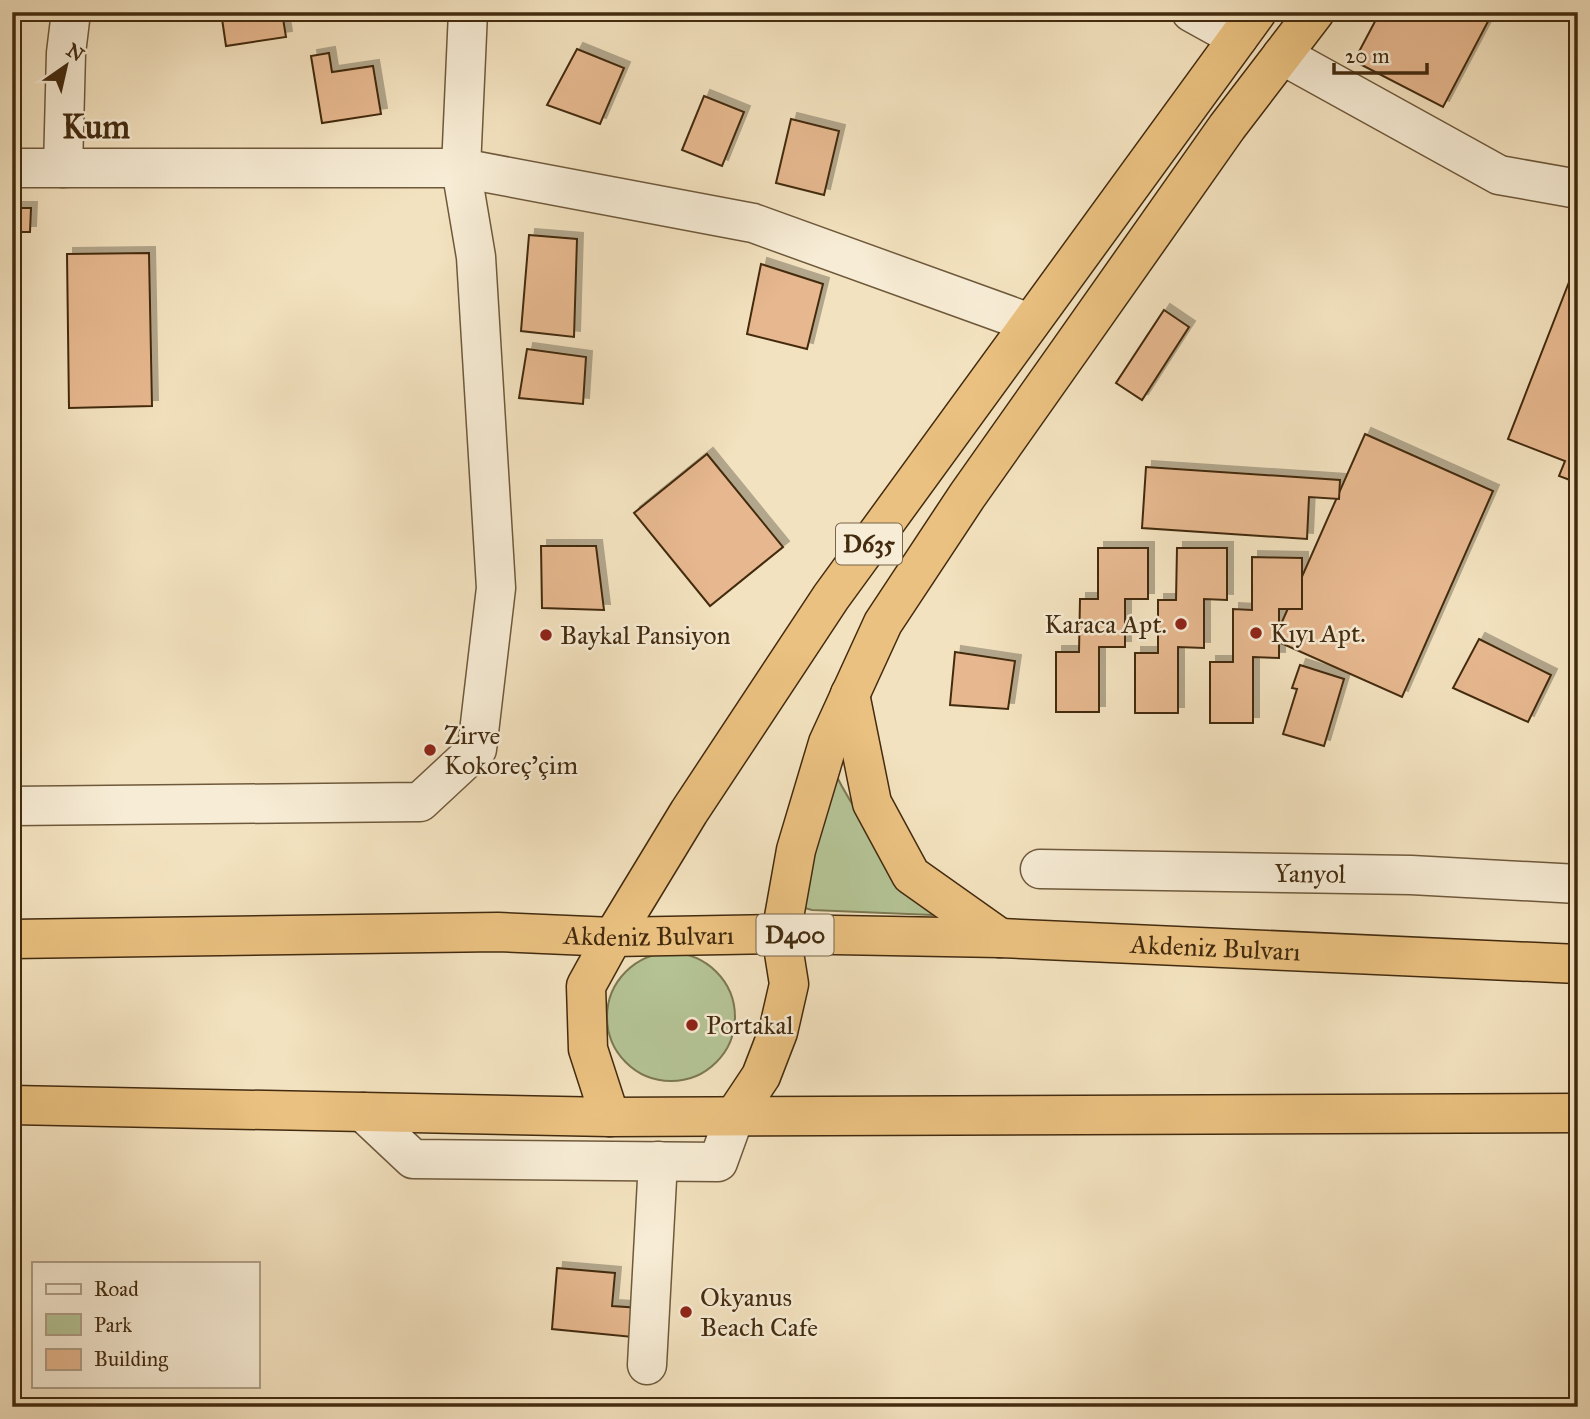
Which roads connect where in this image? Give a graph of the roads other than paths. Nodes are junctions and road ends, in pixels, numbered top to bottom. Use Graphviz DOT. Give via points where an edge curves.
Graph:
graph roads {
  1 [pos="71,12"];
  2 [pos="468,12"];
  3 [pos="1315,12"];
  4 [pos="1221,19"];
  5 [pos="1282,55"];
  6 [pos="12,167"];
  7 [pos="63,167"];
  8 [pos="461,168"];
  9 [pos="1578,189"];
  10 [pos="1030,323"];
  11 [pos="850,694"];
  12 [pos="12,806"];
  13 [pos="1040,869"];
  14 [pos="1578,884"];
  15 [pos="781,934"];
  16 [pos="614,937"];
  17 [pos="1000,938"];
  18 [pos="12,939"];
  19 [pos="1578,964"];
  20 [pos="12,1105"];
  21 [pos="363,1112"];
  22 [pos="1578,1113"];
  23 [pos="735,1115"];
  24 [pos="610,1116"];
  25 [pos="620,1161"];
  26 [pos="658,1161"];
  27 [pos="647,1365"];
  1 -- 7 [label="street"];
  2 -- 8 [label="street"];
  3 -- 5 [label="highway, D635"];
  4 -- 10 [label="highway, D635"];
  5 -- 9 [label="street" via="1499,175"];
  5 -- 11 [label="highway, D635" via="967,496 883,623"];
  6 -- 7 [label="street"];
  7 -- 8 [label="street"];
  8 -- 10 [label="street" via="753,223"];
  8 -- 12 [label="street" via="476,257 496,588 477,749 420,802"];
  10 -- 16 [label="highway, D635" via="831,597 689,812"];
  11 -- 15 [label="highway, D635" via="828,743 796,850"];
  11 -- 17 [label="highway" via="872,803 911,875"];
  13 -- 14 [label="street, Yanyol" via="1411,875"];
  15 -- 16 [label="highway, Akdeniz Bulvarı / D400"];
  15 -- 17 [label="highway, Akdeniz Bulvarı / D400"];
  15 -- 23 [label="highway, D635" via="789,984 778,1032 761,1076"];
  16 -- 18 [label="highway, Akdeniz Bulvarı / D400" via="498,932"];
  16 -- 24 [label="highway, D635" via="586,986 588,1049"];
  17 -- 19 [label="highway, Akdeniz Bulvarı / D400"];
  20 -- 21 [label="highway"];
  21 -- 24 [label="highway"];
  21 -- 25 [label="street" via="413,1159"];
  22 -- 23 [label="highway"];
  23 -- 24 [label="highway"];
  23 -- 26 [label="street" via="718,1162"];
  24 -- 25 [label="street"];
  25 -- 26 [label="street"];
  26 -- 27 [label="street"];
}
